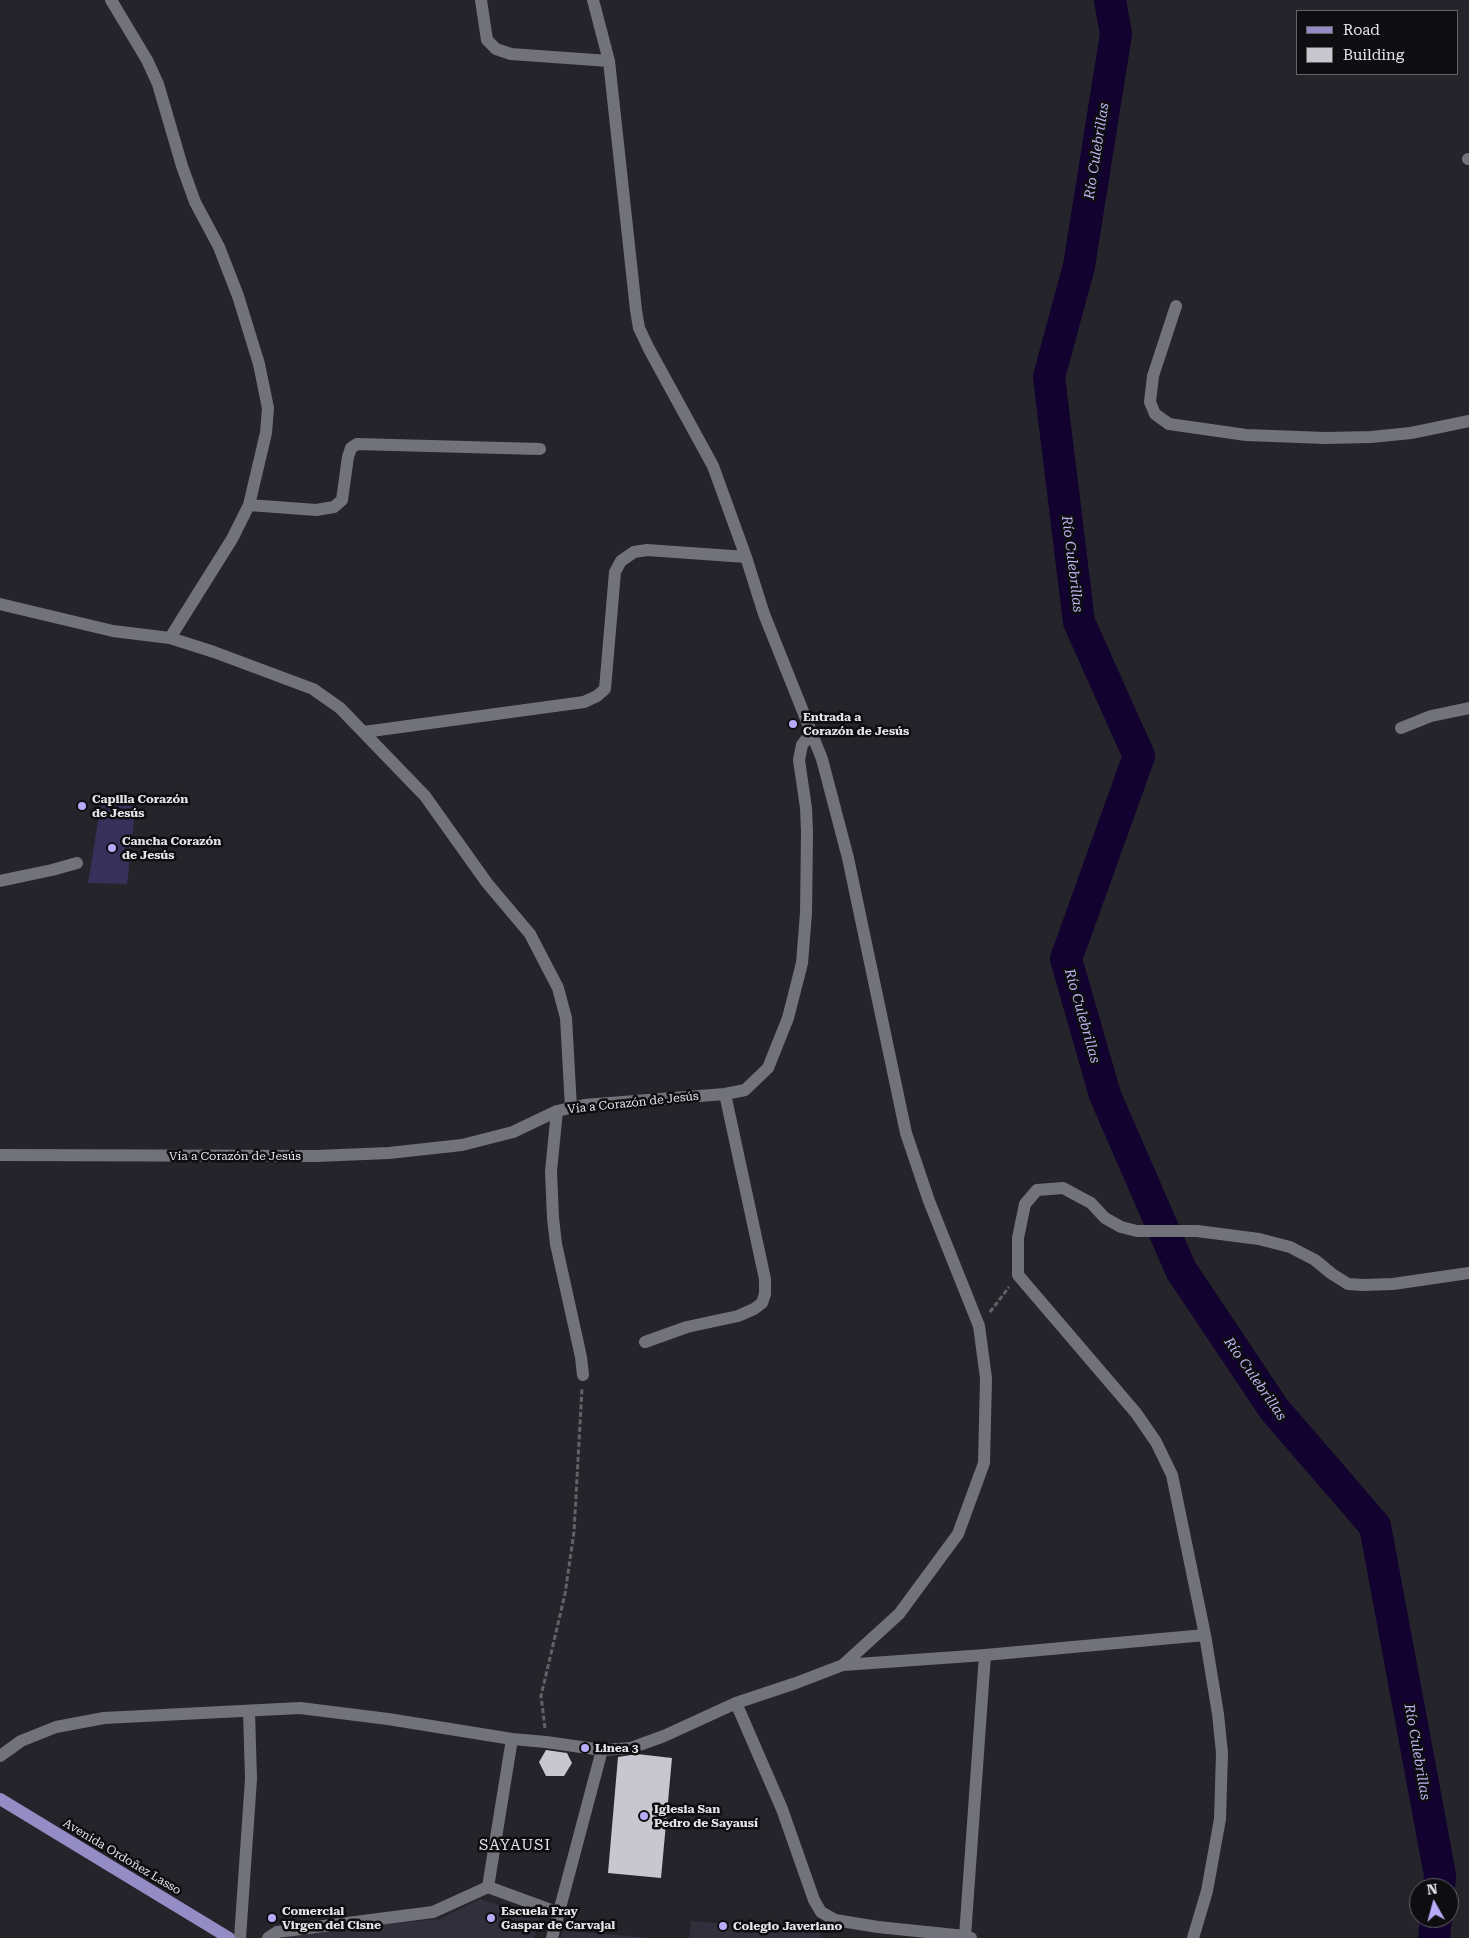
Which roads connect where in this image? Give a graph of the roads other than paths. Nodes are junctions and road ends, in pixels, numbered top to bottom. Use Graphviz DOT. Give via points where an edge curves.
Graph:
graph roads {
  1 [pos="111,0"];
  2 [pos="481,0"];
  3 [pos="593,0"];
  4 [pos="608,61"];
  5 [pos="1176,306"];
  6 [pos="1469,421"];
  7 [pos="540,449"];
  8 [pos="250,505"];
  9 [pos="746,557"];
  10 [pos="0,604"];
  11 [pos="170,638"];
  12 [pos="1469,708"];
  13 [pos="1401,728"];
  14 [pos="364,732"];
  15 [pos="812,732"];
  16 [pos="77,862"];
  17 [pos="0,881"];
  18 [pos="725,1094"];
  19 [pos="570,1108"];
  20 [pos="557,1111"];
  21 [pos="0,1154"];
  22 [pos="1469,1273"];
  23 [pos="645,1342"];
  24 [pos="583,1375"];
  25 [pos="1205,1635"];
  26 [pos="985,1655"];
  27 [pos="843,1665"];
  28 [pos="736,1702"];
  29 [pos="249,1711"];
  30 [pos="512,1739"];
  31 [pos="602,1750"];
  32 [pos="0,1756"];
  33 [pos="0,1801"];
  34 [pos="488,1887"];
  35 [pos="559,1913"];
  36 [pos="878,1933"];
  37 [pos="968,1937"];
  38 [pos="229,1938"];
  39 [pos="240,1938"];
  40 [pos="268,1938"];
  41 [pos="552,1938"];
  42 [pos="1193,1938"];
  1 -- 8 [label="street" via="158,84 182,166 195,202 219,247 259,364 268,408 266,433"];
  2 -- 4 [label="street" via="487,40 496,49 511,54"];
  3 -- 4 [label="street"];
  4 -- 9 [label="street" via="639,328 713,466"];
  5 -- 6 [label="street" via="1153,376 1150,402 1155,414 1169,424 1246,435 1371,438"];
  7 -- 8 [label="street" via="357,444 351,448 348,457 342,500 334,507 316,510"];
  8 -- 11 [label="street"];
  9 -- 14 [label="street" via="647,550 634,552 621,561 615,572 605,690 584,702"];
  9 -- 15 [label="street" via="764,614"];
  10 -- 11 [label="street" via="113,631"];
  11 -- 14 [label="street" via="314,690 340,708"];
  12 -- 13 [label="street" via="1431,716"];
  14 -- 19 [label="street" via="425,796 487,883 530,934 558,988 566,1018"];
  15 -- 18 [label="street, Vía a Corazón de Jesús" via="802,745 799,760 807,832 802,963 788,1018 768,1068 746,1090"];
  15 -- 27 [label="street" via="848,858 906,1133 929,1201 979,1326 986,1378 984,1463 958,1534 899,1614"];
  16 -- 17 [label="street"];
  18 -- 19 [label="street, Vía a Corazón de Jesús"];
  18 -- 23 [label="street" via="765,1279 762,1304 738,1316 686,1327"];
  19 -- 20 [label="street, Vía a Corazón de Jesús"];
  20 -- 21 [label="street, Vía a Corazón de Jesús" via="513,1132 462,1145 389,1153 316,1156"];
  20 -- 24 [label="street" via="551,1171 553,1218"];
  22 -- 25 [label="street" via="1393,1284 1348,1284 1290,1247 1260,1239 1197,1231 1137,1231 1121,1227 1105,1218 1091,1203 1063,1188 1037,1190 1025,1204 1018,1238 1018,1274 1136,1413 1156,1442 1172,1476"];
  25 -- 26 [label="street"];
  25 -- 42 [label="street" via="1222,1753 1220,1819 1207,1891"];
  26 -- 27 [label="street"];
  26 -- 37 [label="street"];
  27 -- 28 [label="street"];
  28 -- 31 [label="street" via="664,1736 630,1748"];
  28 -- 36 [label="street" via="821,1912 835,1920"];
  29 -- 30 [label="street" via="300,1708"];
  29 -- 32 [label="street" via="104,1718 56,1726 21,1741"];
  29 -- 39 [label="street" via="251,1779"];
  30 -- 31 [label="street"];
  30 -- 34 [label="street"];
  31 -- 35 [label="street"];
  33 -- 38 [label="main road, Avenida Ordoñez Lasso"];
  34 -- 35 [label="street"];
  34 -- 40 [label="street" via="433,1912 277,1932"];
  35 -- 41 [label="street"];
  36 -- 37 [label="street"];
}
